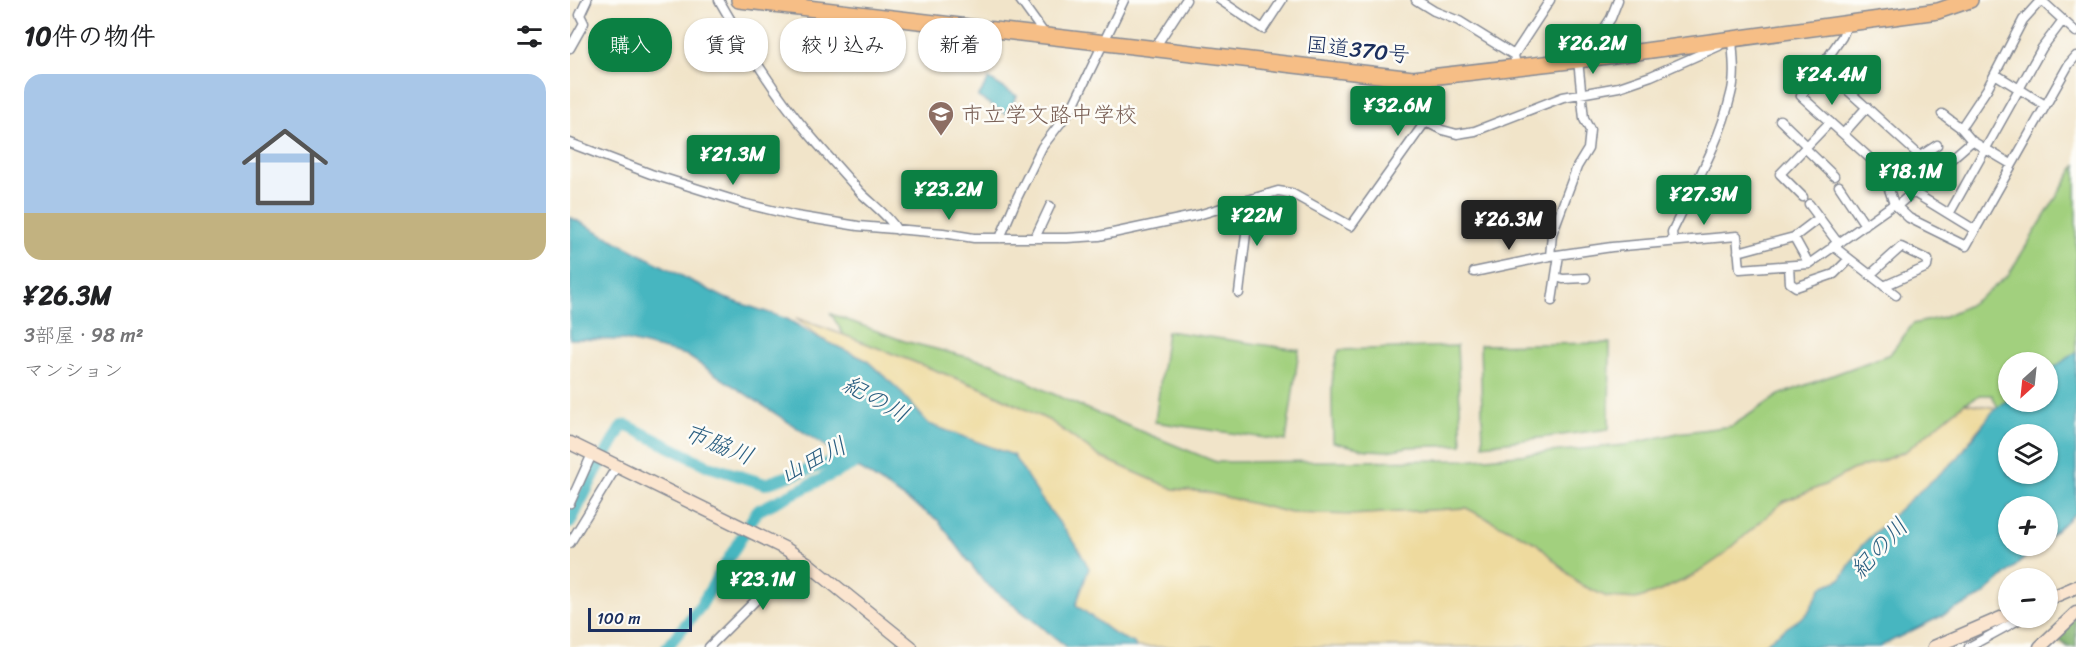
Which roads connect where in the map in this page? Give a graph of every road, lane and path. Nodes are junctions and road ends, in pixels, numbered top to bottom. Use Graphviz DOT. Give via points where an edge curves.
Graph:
graph roads {
  1 [pos="587,0"];
  2 [pos="718,0"];
  3 [pos="739,0"];
  4 [pos="1020,0"];
  5 [pos="1124,0"];
  6 [pos="1186,0"];
  7 [pos="1220,0"];
  8 [pos="1282,0"];
  9 [pos="1416,0"];
  10 [pos="1550,0"];
  11 [pos="1618,0"];
  12 [pos="1971,0"];
  13 [pos="2041,0"];
  14 [pos="2064,20"];
  15 [pos="1848,23"];
  16 [pos="2076,32"];
  17 [pos="1047,36"];
  18 [pos="1729,38"];
  19 [pos="1103,43"];
  20 [pos="570,48"];
  21 [pos="1154,49"];
  22 [pos="2076,56"];
  23 [pos="1584,59"];
  24 [pos="1515,61"];
  25 [pos="1821,66"];
  26 [pos="1995,74"];
  27 [pos="2020,89"];
  28 [pos="1582,93"];
  29 [pos="2045,105"];
  30 [pos="1867,107"];
  31 [pos="1942,114"];
  32 [pos="1780,120"];
  33 [pos="1830,122"];
  34 [pos="1961,128"];
  35 [pos="1843,134"];
  36 [pos="1972,141"];
  37 [pos="570,143"];
  38 [pos="1937,145"];
  39 [pos="1806,147"];
  40 [pos="1986,149"];
  41 [pos="1920,156"];
  42 [pos="2011,164"];
  43 [pos="1834,176"];
  44 [pos="1894,180"];
  45 [pos="1839,186"];
  46 [pos="1913,192"];
  47 [pos="1246,200"];
  48 [pos="1896,205"];
  49 [pos="1050,206"];
  50 [pos="1949,214"];
  51 [pos="1819,218"];
  52 [pos="1864,225"];
  53 [pos="897,230"];
  54 [pos="1975,230"];
  55 [pos="1794,237"];
  56 [pos="1000,238"];
  57 [pos="1035,238"];
  58 [pos="1672,241"];
  59 [pos="1835,245"];
  60 [pos="1738,252"];
  61 [pos="1554,256"];
  62 [pos="1849,258"];
  63 [pos="1809,264"];
  64 [pos="1790,266"];
  65 [pos="1474,272"];
  66 [pos="1870,275"];
  67 [pos="1556,277"];
  68 [pos="1586,278"];
  69 [pos="1884,286"];
  70 [pos="1239,293"];
  71 [pos="1896,295"];
  72 [pos="1552,301"];
  73 [pos="570,443"];
  74 [pos="592,454"];
  75 [pos="617,466"];
  76 [pos="570,503"];
  77 [pos="570,543"];
  78 [pos="807,563"];
  79 [pos="2076,587"];
  80 [pos="2058,595"];
  81 [pos="2076,613"];
  82 [pos="1998,619"];
  83 [pos="2004,628"];
  84 [pos="709,647"];
  85 [pos="911,647"];
  86 [pos="1934,647"];
  87 [pos="1969,647"];
  88 [pos="2040,647"];
  1 -- 20 [label="street" via="580,15 585,23"];
  2 -- 53 [label="street" via="757,65 809,135"];
  3 -- 17 [label="highway, 国道370号"];
  4 -- 17 [label="street"];
  5 -- 19 [label="street"];
  6 -- 21 [label="street"];
  7 -- 8 [label="street" via="1263,29"];
  9 -- 24 [label="street" via="1459,21"];
  10 -- 24 [label="street"];
  11 -- 23 [label="street"];
  12 -- 15 [label="highway, 国道370号" via="1938,11"];
  13 -- 14 [label="street"];
  13 -- 26 [label="street" via="2023,20"];
  14 -- 16 [label="street"];
  14 -- 27 [label="street" via="2042,48"];
  15 -- 18 [label="highway, 国道370号"];
  15 -- 25 [label="street"];
  17 -- 19 [label="highway, 国道370号"];
  18 -- 23 [label="highway, 国道370号"];
  18 -- 28 [label="street" via="1651,76 1619,87"];
  18 -- 58 [label="street" via="1734,73 1732,93 1714,144 1672,232"];
  19 -- 21 [label="highway, 国道370号"];
  19 -- 56 [label="street" via="1072,108 1042,147"];
  21 -- 24 [label="highway, 国道370号" via="1413,79"];
  22 -- 29 [label="street"];
  23 -- 24 [label="highway, 国道370号"];
  23 -- 28 [label="street"];
  25 -- 30 [label="street"];
  25 -- 33 [label="street" via="1800,96"];
  26 -- 27 [label="street"];
  26 -- 34 [label="street"];
  27 -- 29 [label="street"];
  27 -- 40 [label="street"];
  28 -- 47 [label="street" via="1467,133 1457,134 1428,123 1351,226 1284,191"];
  28 -- 61 [label="street" via="1584,119 1590,130 1588,149 1577,167 1552,234"];
  29 -- 42 [label="street"];
  30 -- 35 [label="street"];
  30 -- 41 [label="street"];
  31 -- 34 [label="street"];
  32 -- 39 [label="street" via="1794,127"];
  33 -- 35 [label="street"];
  33 -- 39 [label="street"];
  34 -- 36 [label="street"];
  35 -- 44 [label="street"];
  36 -- 40 [label="street"];
  36 -- 46 [label="street"];
  37 -- 53 [label="street" via="746,204 814,219"];
  38 -- 41 [label="street"];
  39 -- 43 [label="street"];
  39 -- 51 [label="street" via="1779,174"];
  40 -- 42 [label="street"];
  40 -- 50 [label="street"];
  41 -- 44 [label="street"];
  42 -- 54 [label="street"];
  44 -- 48 [label="street" via="1888,186"];
  45 -- 52 [label="street"];
  46 -- 48 [label="street"];
  46 -- 50 [label="street"];
  47 -- 57 [label="street" via="1198,215 1099,236"];
  47 -- 70 [label="street"];
  48 -- 52 [label="street"];
  48 -- 54 [label="street" via="1909,218 1966,246"];
  49 -- 57 [label="street"];
  50 -- 54 [label="street"];
  51 -- 55 [label="street"];
  51 -- 59 [label="street"];
  52 -- 59 [label="street"];
  53 -- 56 [label="street"];
  55 -- 60 [label="street"];
  55 -- 63 [label="street"];
  56 -- 57 [label="street"];
  58 -- 60 [label="street" via="1737,236"];
  58 -- 61 [label="street"];
  59 -- 62 [label="street"];
  59 -- 63 [label="street"];
  60 -- 64 [label="street" via="1740,269"];
  61 -- 65 [label="street"];
  61 -- 67 [label="street"];
  62 -- 64 [label="street" via="1834,274 1796,287 1790,282"];
  62 -- 66 [label="street"];
  63 -- 64 [label="street"];
  66 -- 69 [label="street"];
  66 -- 69 [label="street" via="1901,247 1928,260 1927,267"];
  67 -- 68 [label="street"];
  67 -- 72 [label="street"];
  69 -- 71 [label="street"];
  73 -- 74 [label="street"];
  74 -- 75 [label="street"];
  74 -- 76 [label="street"];
  75 -- 77 [label="street"];
  75 -- 78 [label="street"];
  78 -- 84 [label="street" via="768,588"];
  78 -- 85 [label="street"];
  79 -- 80 [label="street"];
  81 -- 88 [label="street"];
  82 -- 86 [label="street"];
  83 -- 87 [label="street"];
}
